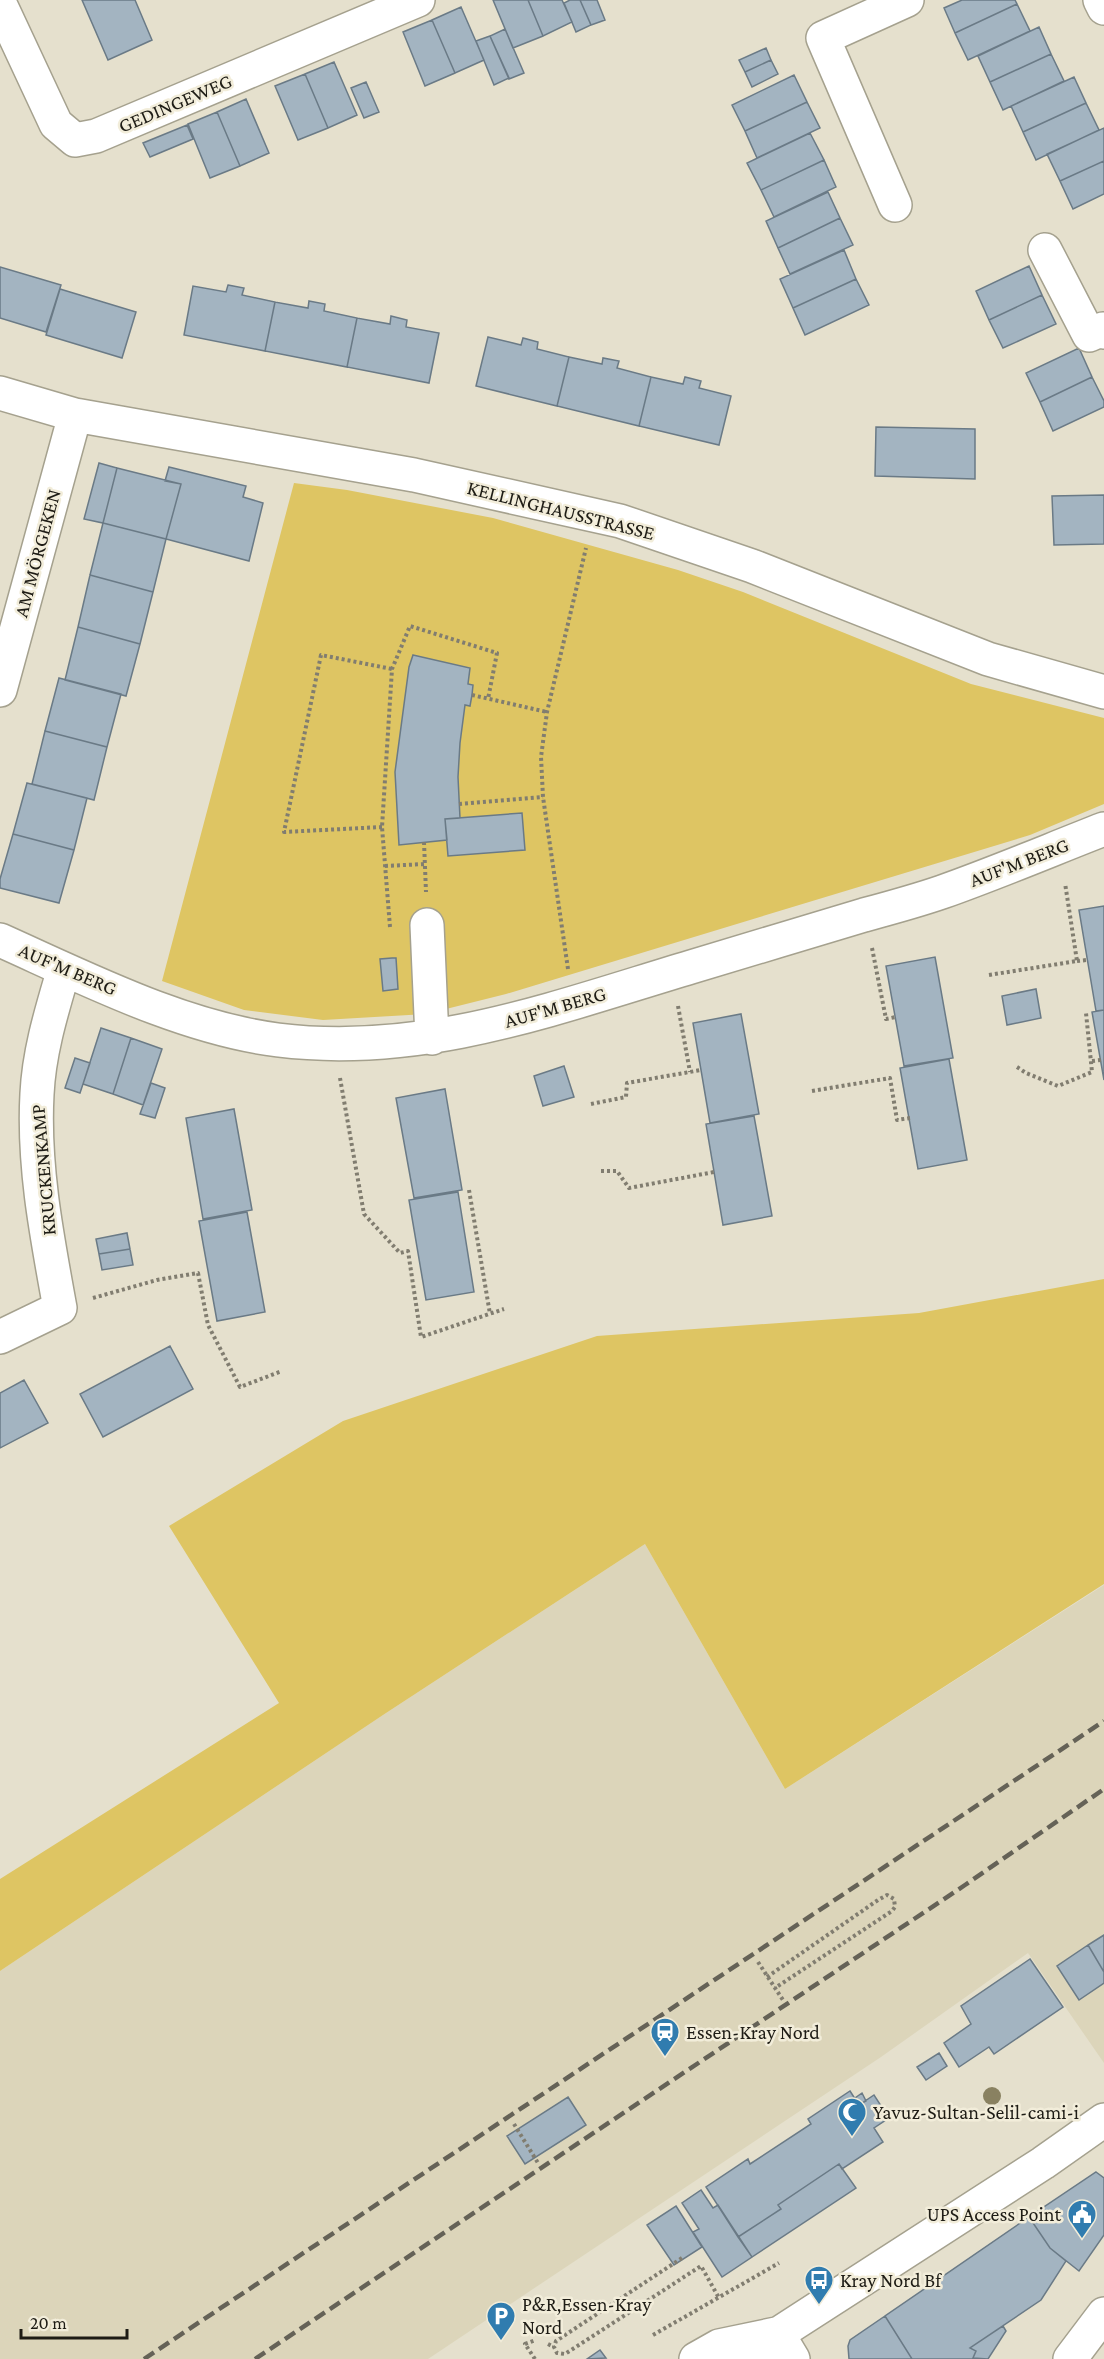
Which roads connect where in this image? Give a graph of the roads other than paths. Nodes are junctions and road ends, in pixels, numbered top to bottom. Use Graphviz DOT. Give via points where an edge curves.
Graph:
graph roads {
  1 [pos="418,0"];
  2 [pos="907,0"];
  3 [pos="1100,0"];
  4 [pos="0,4"];
  5 [pos="1104,8"];
  6 [pos="895,205"];
  7 [pos="1045,250"];
  8 [pos="1104,332"];
  9 [pos="0,393"];
  10 [pos="75,415"];
  11 [pos="0,690"];
  12 [pos="1104,692"];
  13 [pos="1104,829"];
  14 [pos="427,925"];
  15 [pos="0,940"];
  16 [pos="64,969"];
  17 [pos="432,1038"];
  18 [pos="0,1337"];
  19 [pos="1100,2127"];
  20 [pos="1104,2314"];
  21 [pos="785,2346"];
  22 [pos="696,2359"];
  23 [pos="749,2359"];
  24 [pos="1070,2359"];
  1 -- 4 [label="street, GEDINGEWEG" via="96,136 75,140 56,124"];
  2 -- 6 [label="street" via="823,38"];
  3 -- 5 [label="street"];
  7 -- 8 [label="street" via="1089,335 1103,329"];
  9 -- 10 [label="street, KELLINGHAUSSTRASSE"];
  10 -- 11 [label="street, AM MÖRGEKEN"];
  10 -- 12 [label="street, KELLINGHAUSSTRASSE" via="414,475 620,521 752,566 988,659"];
  13 -- 17 [label="street, AUF'M BERG" via="941,892 573,1002"];
  14 -- 17 [label="street"];
  15 -- 16 [label="street, AUF'M BERG"];
  16 -- 17 [label="street, AUF'M BERG" via="151,1005 221,1028 276,1040 334,1045"];
  16 -- 18 [label="street, KRUCKENKAMP" via="44,1040 36,1092 42,1208 60,1308"];
  19 -- 21 [label="street"];
  20 -- 24 [label="street"];
  21 -- 22 [label="street" via="719,2346"];
  21 -- 23 [label="street"];
}
